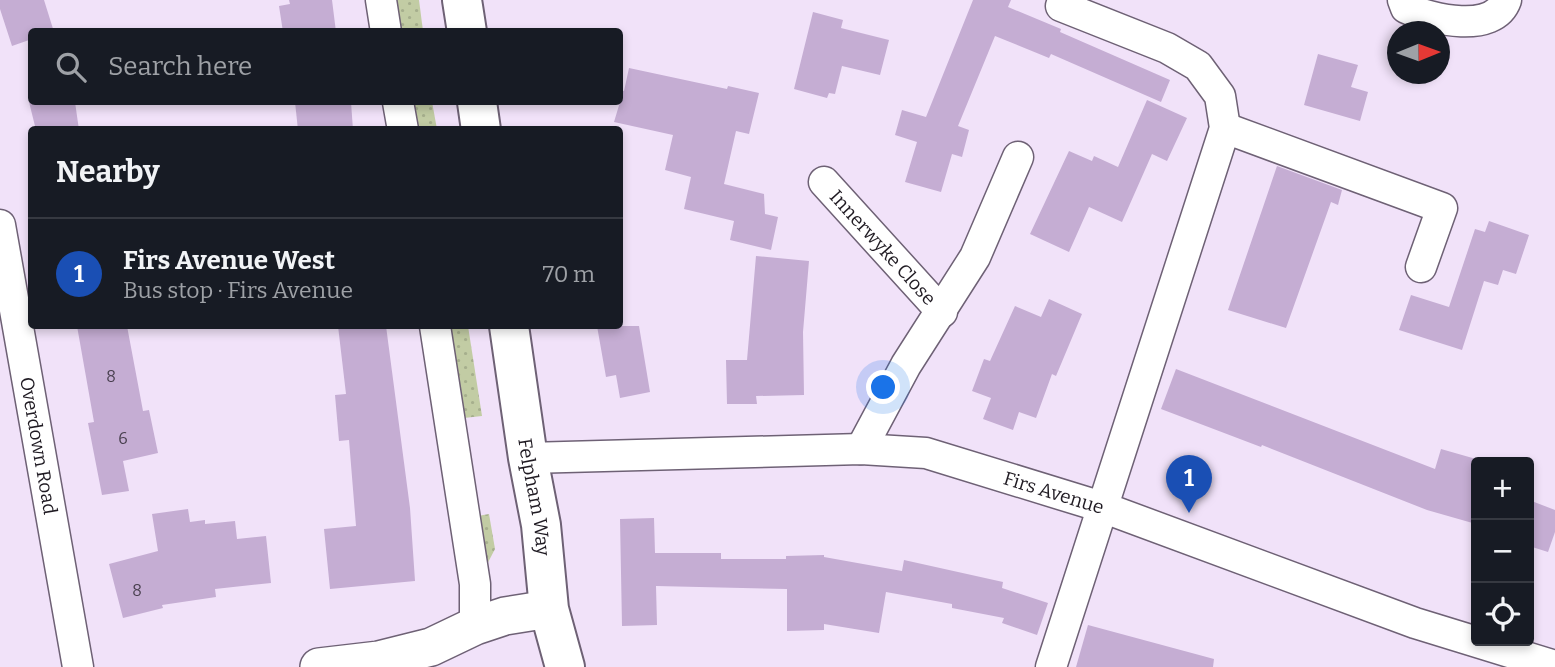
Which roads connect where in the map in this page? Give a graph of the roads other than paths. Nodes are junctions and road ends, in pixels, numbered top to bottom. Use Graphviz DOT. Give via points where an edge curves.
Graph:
graph roads {
  1 [pos="381,0"];
  2 [pos="462,0"];
  3 [pos="1403,0"];
  4 [pos="1506,0"];
  5 [pos="1061,6"];
  6 [pos="385,28"];
  7 [pos="466,28"];
  8 [pos="399,105"];
  9 [pos="477,105"];
  10 [pos="402,126"];
  11 [pos="480,126"];
  12 [pos="1225,128"];
  13 [pos="1018,157"];
  14 [pos="824,182"];
  15 [pos="0,225"];
  16 [pos="1421,267"];
  17 [pos="942,312"];
  18 [pos="435,329"];
  19 [pos="509,329"];
  20 [pos="861,449"];
  21 [pos="528,458"];
  22 [pos="1102,507"];
  23 [pos="549,609"];
  24 [pos="475,626"];
  25 [pos="433,657"];
  26 [pos="1555,666"];
  27 [pos="78,667"];
  28 [pos="319,667"];
  29 [pos="565,667"];
  30 [pos="1051,667"];
  1 -- 6 [label="street"];
  2 -- 7 [label="main road"];
  3 -- 4 [label="street" via="1406,8 1420,15 1480,21 1494,17"];
  5 -- 12 [label="street" via="1167,48 1198,66 1220,96"];
  8 -- 10 [label="street"];
  9 -- 11 [label="main road"];
  12 -- 16 [label="street" via="1442,208"];
  12 -- 22 [label="street"];
  13 -- 17 [label="street, Innerwyke Close" via="975,257"];
  14 -- 17 [label="street, Innerwyke Close"];
  15 -- 27 [label="street, Overdown Road"];
  17 -- 20 [label="street, Innerwyke Close" via="906,365"];
  18 -- 24 [label="street" via="475,584"];
  19 -- 21 [label="main road, Felpham Way"];
  20 -- 21 [label="street, Firs Avenue"];
  20 -- 22 [label="street, Firs Avenue" via="926,453"];
  21 -- 23 [label="main road, Felpham Way" via="541,525"];
  22 -- 26 [label="street, Firs Avenue" via="1415,623"];
  22 -- 30 [label="street"];
  23 -- 24 [label="street"];
  23 -- 29 [label="main road, Felpham Way"];
  24 -- 25 [label="street"];
  25 -- 28 [label="street"];
}
